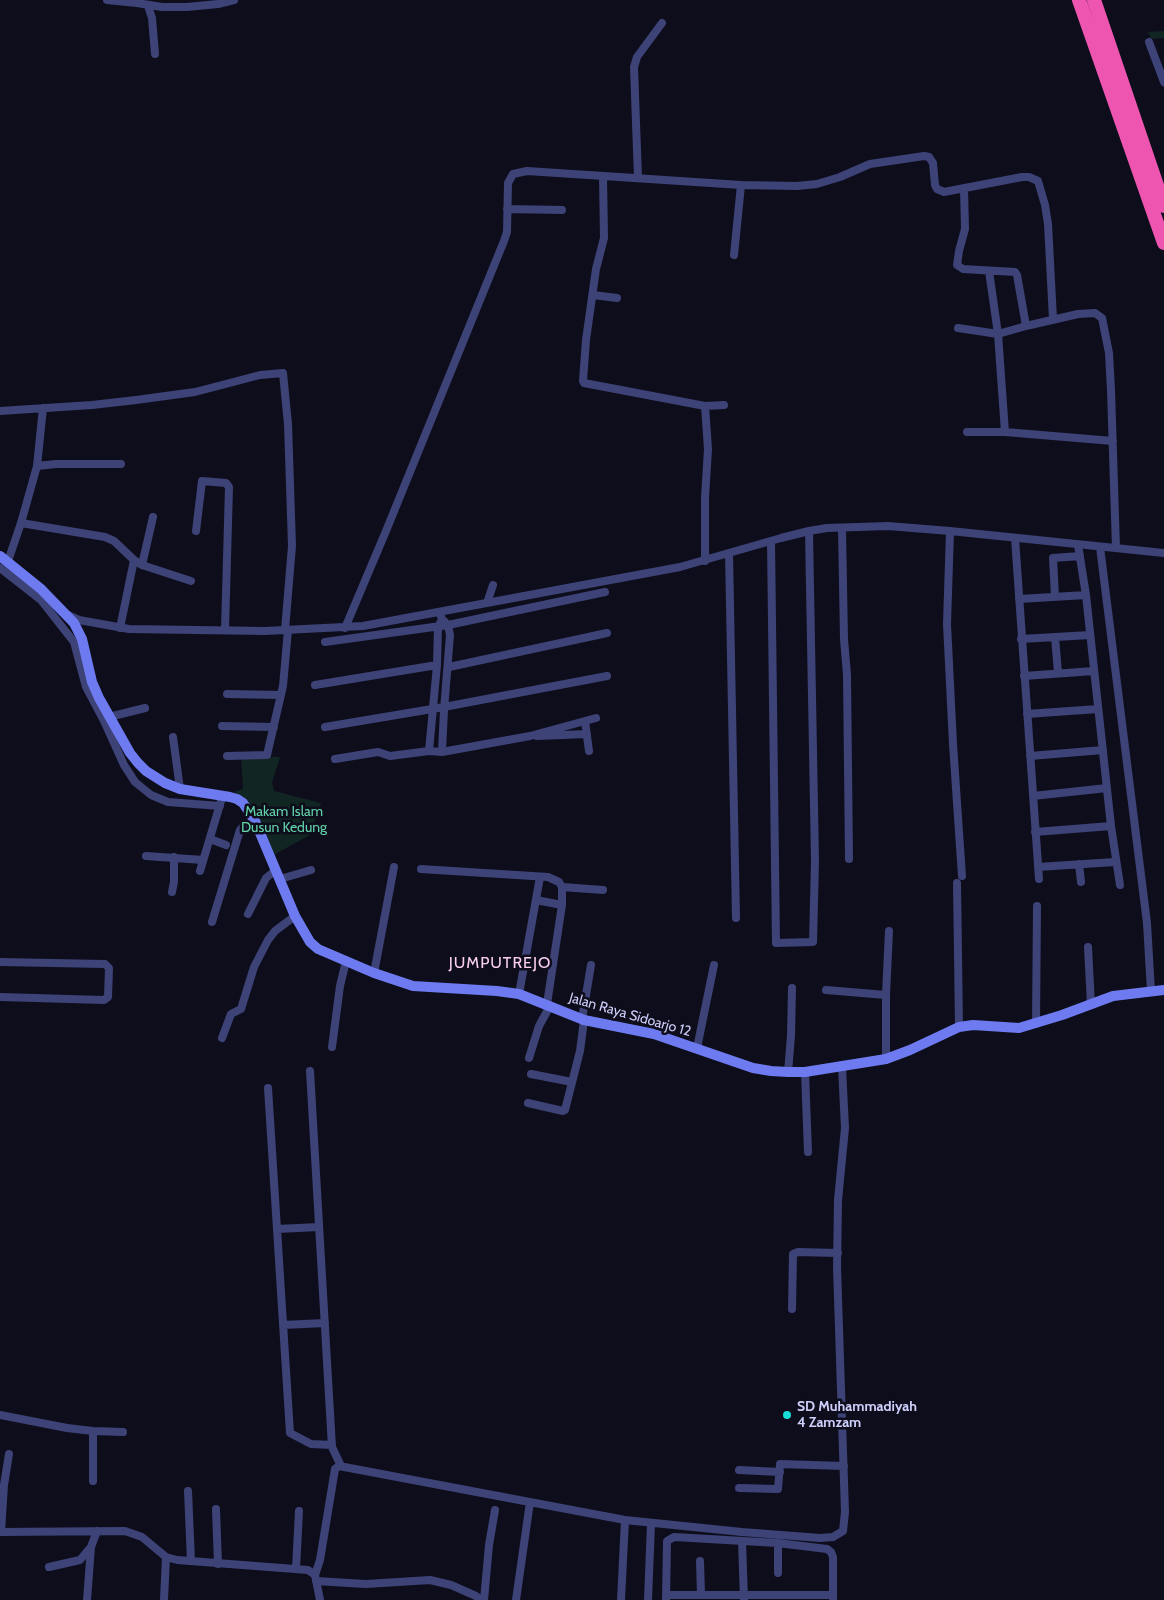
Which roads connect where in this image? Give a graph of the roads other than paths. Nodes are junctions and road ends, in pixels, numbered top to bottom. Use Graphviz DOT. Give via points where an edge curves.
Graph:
graph roads {
  1 [pos="107,0"];
  2 [pos="234,0"];
  3 [pos="1079,0"];
  4 [pos="1094,0"];
  5 [pos="137,2"];
  6 [pos="148,6"];
  7 [pos="662,23"];
  8 [pos="1149,42"];
  9 [pos="155,54"];
  10 [pos="1164,82"];
  11 [pos="603,176"];
  12 [pos="638,178"];
  13 [pos="741,186"];
  14 [pos="964,188"];
  15 [pos="1164,206"];
  16 [pos="507,209"];
  17 [pos="562,210"];
  18 [pos="1164,244"];
  19 [pos="734,255"];
  20 [pos="989,271"];
  21 [pos="593,295"];
  22 [pos="617,298"];
  23 [pos="1053,319"];
  24 [pos="1026,326"];
  25 [pos="958,328"];
  26 [pos="998,334"];
  27 [pos="705,406"];
  28 [pos="724,406"];
  29 [pos="43,408"];
  30 [pos="0,412"];
  31 [pos="967,432"];
  32 [pos="1005,432"];
  33 [pos="1113,441"];
  34 [pos="121,464"];
  35 [pos="37,466"];
  36 [pos="153,517"];
  37 [pos="21,523"];
  38 [pos="842,528"];
  39 [pos="196,531"];
  40 [pos="809,531"];
  41 [pos="950,531"];
  42 [pos="1015,538"];
  43 [pos="771,541"];
  44 [pos="1078,545"];
  45 [pos="1100,547"];
  46 [pos="1116,548"];
  47 [pos="729,553"];
  48 [pos="1164,554"];
  49 [pos="1080,556"];
  50 [pos="134,560"];
  51 [pos="3,561"];
  52 [pos="705,561"];
  53 [pos="142,565"];
  54 [pos="191,581"];
  55 [pos="493,585"];
  56 [pos="605,592"];
  57 [pos="1086,595"];
  58 [pos="1055,597"];
  59 [pos="1019,599"];
  60 [pos="487,603"];
  61 [pos="66,614"];
  62 [pos="442,621"];
  63 [pos="120,628"];
  64 [pos="345,628"];
  65 [pos="225,630"];
  66 [pos="286,630"];
  67 [pos="607,633"];
  68 [pos="1090,634"];
  69 [pos="1055,637"];
  70 [pos="1021,639"];
  71 [pos="325,642"];
  72 [pos="438,665"];
  73 [pos="84,666"];
  74 [pos="449,667"];
  75 [pos="1094,671"];
  76 [pos="1058,673"];
  77 [pos="608,676"];
  78 [pos="1024,676"];
  79 [pos="315,685"];
  80 [pos="227,694"];
  81 [pos="281,695"];
  82 [pos="444,707"];
  83 [pos="145,708"];
  84 [pos="433,708"];
  85 [pos="1098,709"];
  86 [pos="1027,714"];
  87 [pos="109,717"];
  88 [pos="596,718"];
  89 [pos="585,721"];
  90 [pos="222,726"];
  91 [pos="274,727"];
  92 [pos="325,727"];
  93 [pos="587,734"];
  94 [pos="530,736"];
  95 [pos="173,737"];
  96 [pos="1103,750"];
  97 [pos="429,751"];
  98 [pos="589,751"];
  99 [pos="442,752"];
  100 [pos="227,756"];
  101 [pos="1030,756"];
  102 [pos="335,759"];
  103 [pos="1107,788"];
  104 [pos="180,789"];
  105 [pos="1032,796"];
  106 [pos="221,801"];
  107 [pos="251,823"];
  108 [pos="1111,826"];
  109 [pos="1035,832"];
  110 [pos="210,840"];
  111 [pos="226,845"];
  112 [pos="146,856"];
  113 [pos="174,857"];
  114 [pos="849,859"];
  115 [pos="204,860"];
  116 [pos="1115,862"];
  117 [pos="1079,864"];
  118 [pos="1038,866"];
  119 [pos="394,867"];
  120 [pos="421,869"];
  121 [pos="311,870"];
  122 [pos="200,871"];
  123 [pos="274,874"];
  124 [pos="540,877"];
  125 [pos="1039,879"];
  126 [pos="1081,882"];
  127 [pos="1120,885"];
  128 [pos="562,887"];
  129 [pos="603,890"];
  130 [pos="172,892"];
  131 [pos="536,900"];
  132 [pos="562,905"];
  133 [pos="1037,906"];
  134 [pos="248,914"];
  135 [pos="292,918"];
  136 [pos="736,918"];
  137 [pos="212,922"];
  138 [pos="889,931"];
  139 [pos="1088,947"];
  140 [pos="0,962"];
  141 [pos="591,965"];
  142 [pos="714,965"];
  143 [pos="345,966"];
  144 [pos="374,973"];
  145 [pos="792,988"];
  146 [pos="826,990"];
  147 [pos="1164,990"];
  148 [pos="1151,991"];
  149 [pos="519,994"];
  150 [pos="886,995"];
  151 [pos="0,997"];
  152 [pos="1091,1004"];
  153 [pos="548,1008"];
  154 [pos="583,1023"];
  155 [pos="1036,1024"];
  156 [pos="959,1027"];
  157 [pos="222,1038"];
  158 [pos="332,1047"];
  159 [pos="698,1048"];
  160 [pos="529,1058"];
  161 [pos="886,1059"];
  162 [pos="310,1071"];
  163 [pos="788,1072"];
  164 [pos="806,1072"];
  165 [pos="842,1072"];
  166 [pos="531,1074"];
  167 [pos="572,1082"];
  168 [pos="268,1088"];
  169 [pos="528,1103"];
  170 [pos="808,1152"];
  171 [pos="319,1227"];
  172 [pos="277,1229"];
  173 [pos="838,1253"];
  174 [pos="792,1309"];
  175 [pos="325,1322"];
  176 [pos="283,1325"];
  177 [pos="0,1415"];
  178 [pos="93,1431"];
  179 [pos="124,1432"];
  180 [pos="332,1445"];
  181 [pos="9,1454"];
  182 [pos="341,1466"];
  183 [pos="844,1466"];
  184 [pos="780,1472"];
  185 [pos="93,1481"];
  186 [pos="188,1491"];
  187 [pos="530,1502"];
  188 [pos="216,1509"];
  189 [pos="495,1510"];
  190 [pos="299,1511"];
  191 [pos="651,1524"];
  192 [pos="625,1525"];
  193 [pos="97,1531"];
  194 [pos="0,1532"];
  195 [pos="742,1541"];
  196 [pos="778,1543"];
  197 [pos="91,1547"];
  198 [pos="171,1558"];
  199 [pos="700,1561"];
  200 [pos="191,1562"];
  201 [pos="218,1564"];
  202 [pos="49,1567"];
  203 [pos="296,1569"];
  204 [pos="778,1573"];
  205 [pos="315,1578"];
  206 [pos="701,1595"];
  207 [pos="666,1597"];
  208 [pos="744,1598"];
  209 [pos="832,1598"];
  210 [pos="87,1600"];
  211 [pos="164,1600"];
  212 [pos="320,1600"];
  213 [pos="482,1600"];
  214 [pos="516,1600"];
  215 [pos="621,1600"];
  216 [pos="648,1600"];
  1 -- 5 [label="street"];
  2 -- 6 [label="street" via="187,7"];
  3 -- 18 [label="highway"];
  4 -- 15 [label="highway"];
  5 -- 6 [label="street"];
  6 -- 9 [label="street"];
  7 -- 12 [label="street" via="637,57 634,67"];
  8 -- 10 [label="street"];
  11 -- 12 [label="street"];
  11 -- 16 [label="street" via="527,171 513,174 508,183"];
  11 -- 21 [label="street" via="604,238"];
  12 -- 13 [label="street"];
  13 -- 14 [label="street" via="817,184 870,164 924,156 933,163 937,189 944,192"];
  13 -- 19 [label="street"];
  14 -- 20 [label="street" via="965,229 958,251 958,265 963,269"];
  14 -- 23 [label="street" via="1022,177 1038,181 1046,205"];
  16 -- 17 [label="street"];
  16 -- 64 [label="street" via="507,232 498,256"];
  20 -- 24 [label="street" via="1016,273"];
  20 -- 26 [label="street"];
  21 -- 22 [label="street"];
  21 -- 27 [label="street" via="584,383"];
  23 -- 24 [label="street"];
  23 -- 33 [label="street" via="1086,313 1102,318 1108,353"];
  24 -- 26 [label="street"];
  25 -- 26 [label="street"];
  26 -- 32 [label="street"];
  27 -- 28 [label="street"];
  27 -- 52 [label="street" via="708,449"];
  29 -- 30 [label="street"];
  29 -- 35 [label="street"];
  29 -- 66 [label="street" via="188,393 260,375 283,373 288,418 292,546"];
  31 -- 32 [label="street"];
  32 -- 33 [label="street"];
  33 -- 46 [label="street"];
  34 -- 35 [label="street"];
  35 -- 37 [label="street"];
  36 -- 53 [label="street"];
  37 -- 50 [label="street" via="105,537"];
  37 -- 51 [label="street"];
  38 -- 40 [label="street"];
  38 -- 41 [label="street" via="888,526"];
  38 -- 114 [label="street"];
  39 -- 65 [label="street" via="202,481 228,484"];
  40 -- 43 [label="street"];
  40 -- 43 [label="street" via="814,942 776,944"];
  41 -- 42 [label="street"];
  41 -- 156 [label="street" via="947,624 960,880"];
  42 -- 44 [label="street"];
  42 -- 59 [label="street"];
  43 -- 47 [label="street"];
  44 -- 45 [label="street"];
  44 -- 49 [label="street"];
  45 -- 46 [label="street"];
  45 -- 148 [label="street" via="1146,915"];
  46 -- 48 [label="street"];
  47 -- 52 [label="street"];
  47 -- 136 [label="street"];
  49 -- 57 [label="street"];
  49 -- 58 [label="street" via="1053,558"];
  50 -- 53 [label="street"];
  50 -- 63 [label="street"];
  51 -- 61 [label="main road, Jalan Raya Sidoarjo 12" via="41,589"];
  51 -- 73 [label="street" via="49,609 75,645"];
  52 -- 60 [label="street"];
  53 -- 54 [label="street"];
  55 -- 60 [label="street"];
  56 -- 62 [label="street"];
  57 -- 58 [label="street"];
  57 -- 68 [label="street"];
  58 -- 59 [label="street"];
  59 -- 70 [label="street"];
  60 -- 62 [label="street"];
  61 -- 63 [label="street" via="79,620"];
  61 -- 73 [label="main road, Jalan Raya Sidoarjo 12" via="82,639"];
  62 -- 64 [label="street"];
  62 -- 71 [label="street"];
  62 -- 72 [label="street"];
  62 -- 74 [label="street" via="450,644"];
  63 -- 65 [label="street"];
  64 -- 66 [label="street"];
  65 -- 66 [label="street"];
  66 -- 81 [label="street"];
  67 -- 74 [label="street"];
  68 -- 69 [label="street"];
  68 -- 75 [label="street"];
  69 -- 70 [label="street"];
  69 -- 76 [label="street"];
  70 -- 78 [label="street"];
  72 -- 79 [label="street"];
  72 -- 84 [label="street"];
  73 -- 87 [label="main road, Jalan Raya Sidoarjo 12"];
  73 -- 106 [label="street" via="86,687 124,765 141,788 168,802"];
  74 -- 82 [label="street"];
  75 -- 76 [label="street"];
  75 -- 85 [label="street"];
  76 -- 78 [label="street"];
  77 -- 82 [label="street"];
  78 -- 86 [label="street"];
  80 -- 81 [label="street"];
  81 -- 91 [label="street"];
  82 -- 84 [label="street"];
  82 -- 99 [label="street"];
  83 -- 87 [label="street"];
  84 -- 92 [label="street"];
  84 -- 97 [label="street"];
  85 -- 86 [label="street"];
  85 -- 96 [label="street"];
  86 -- 101 [label="street"];
  87 -- 104 [label="main road, Jalan Raya Sidoarjo 12" via="138,763 146,771"];
  88 -- 89 [label="street"];
  89 -- 93 [label="street"];
  89 -- 94 [label="street"];
  90 -- 91 [label="street"];
  91 -- 100 [label="street" via="267,755"];
  93 -- 94 [label="street"];
  93 -- 98 [label="street"];
  94 -- 99 [label="street"];
  95 -- 104 [label="street"];
  96 -- 101 [label="street"];
  96 -- 103 [label="street"];
  97 -- 99 [label="street"];
  97 -- 102 [label="street" via="390,756 378,752"];
  101 -- 105 [label="street"];
  103 -- 105 [label="street"];
  103 -- 108 [label="street"];
  104 -- 106 [label="main road, Jalan Raya Sidoarjo 12"];
  105 -- 109 [label="street"];
  106 -- 107 [label="main road, Jalan Raya Sidoarjo 12" via="240,801 248,808"];
  106 -- 110 [label="street"];
  107 -- 123 [label="main road, Jalan Raya Sidoarjo 12"];
  107 -- 137 [label="street" via="240,830"];
  108 -- 109 [label="street"];
  108 -- 116 [label="street"];
  109 -- 118 [label="street"];
  110 -- 111 [label="street"];
  110 -- 115 [label="street"];
  112 -- 113 [label="street"];
  113 -- 115 [label="street"];
  113 -- 130 [label="street"];
  115 -- 122 [label="street"];
  116 -- 117 [label="street"];
  116 -- 127 [label="street"];
  117 -- 118 [label="street"];
  117 -- 126 [label="street"];
  118 -- 125 [label="street"];
  119 -- 144 [label="street"];
  120 -- 124 [label="street"];
  121 -- 123 [label="street"];
  123 -- 134 [label="street"];
  123 -- 135 [label="main road, Jalan Raya Sidoarjo 12"];
  124 -- 128 [label="street" via="555,879"];
  124 -- 131 [label="street"];
  128 -- 129 [label="street"];
  128 -- 132 [label="street"];
  131 -- 132 [label="street"];
  131 -- 149 [label="street"];
  132 -- 153 [label="street"];
  133 -- 155 [label="street"];
  135 -- 143 [label="main road, Jalan Raya Sidoarjo 12" via="314,946"];
  135 -- 157 [label="street" via="268,940 254,968 241,1009 231,1014"];
  138 -- 150 [label="street"];
  139 -- 152 [label="street"];
  140 -- 151 [label="street" via="105,964 109,968 108,997 104,1000"];
  141 -- 154 [label="street"];
  142 -- 159 [label="street"];
  143 -- 144 [label="main road, Jalan Raya Sidoarjo 12"];
  143 -- 158 [label="street"];
  144 -- 149 [label="main road, Jalan Raya Sidoarjo 12" via="413,986"];
  145 -- 163 [label="street"];
  146 -- 150 [label="street"];
  147 -- 148 [label="main road, Jalan Raya Sidoarjo 12"];
  148 -- 152 [label="main road, Jalan Raya Sidoarjo 12" via="1118,995"];
  149 -- 153 [label="main road, Jalan Raya Sidoarjo 12"];
  150 -- 161 [label="street"];
  152 -- 155 [label="main road, Jalan Raya Sidoarjo 12"];
  153 -- 154 [label="main road, Jalan Raya Sidoarjo 12"];
  153 -- 160 [label="street"];
  154 -- 159 [label="main road, Jalan Raya Sidoarjo 12" via="654,1034"];
  154 -- 167 [label="street"];
  155 -- 156 [label="main road, Jalan Raya Sidoarjo 12" via="1012,1029"];
  156 -- 161 [label="main road, Jalan Raya Sidoarjo 12"];
  159 -- 163 [label="main road, Jalan Raya Sidoarjo 12" via="753,1068"];
  161 -- 165 [label="main road, Jalan Raya Sidoarjo 12"];
  162 -- 171 [label="street"];
  163 -- 164 [label="main road, Jalan Raya Sidoarjo 12"];
  164 -- 165 [label="main road, Jalan Raya Sidoarjo 12"];
  164 -- 170 [label="street"];
  165 -- 173 [label="street" via="845,1128 838,1200"];
  166 -- 167 [label="street"];
  167 -- 169 [label="street" via="564,1111"];
  168 -- 172 [label="street"];
  171 -- 172 [label="street"];
  171 -- 175 [label="street"];
  172 -- 176 [label="street"];
  173 -- 174 [label="street" via="793,1254"];
  173 -- 183 [label="street"];
  175 -- 176 [label="street"];
  175 -- 180 [label="street"];
  176 -- 180 [label="street" via="290,1433 311,1444"];
  177 -- 178 [label="street"];
  178 -- 179 [label="street"];
  178 -- 185 [label="street"];
  180 -- 182 [label="street"];
  181 -- 194 [label="street"];
  182 -- 187 [label="street"];
  182 -- 205 [label="street" via="335,1469"];
  183 -- 184 [label="street" via="780,1464"];
  183 -- 191 [label="street" via="845,1525 843,1531 833,1537 778,1536"];
  184 -- 184 [label="street" via="743,1470 742,1488 778,1489"];
  186 -- 200 [label="street"];
  187 -- 192 [label="street"];
  187 -- 214 [label="street"];
  188 -- 201 [label="street"];
  189 -- 213 [label="street"];
  190 -- 203 [label="street"];
  191 -- 192 [label="street"];
  191 -- 216 [label="street"];
  192 -- 215 [label="street"];
  193 -- 194 [label="street"];
  193 -- 197 [label="street"];
  193 -- 198 [label="street" via="133,1533"];
  195 -- 196 [label="street"];
  195 -- 207 [label="street" via="670,1538 667,1541"];
  195 -- 208 [label="street"];
  196 -- 204 [label="street"];
  196 -- 209 [label="street" via="831,1552"];
  197 -- 202 [label="street" via="80,1560"];
  197 -- 210 [label="street"];
  198 -- 200 [label="street"];
  198 -- 211 [label="street"];
  199 -- 206 [label="street"];
  200 -- 201 [label="street"];
  201 -- 203 [label="street"];
  203 -- 205 [label="street" via="308,1570"];
  205 -- 212 [label="street"];
  205 -- 213 [label="street" via="366,1584 430,1580 451,1585"];
  206 -- 207 [label="street"];
  206 -- 208 [label="street"];
  208 -- 209 [label="street"];
}
